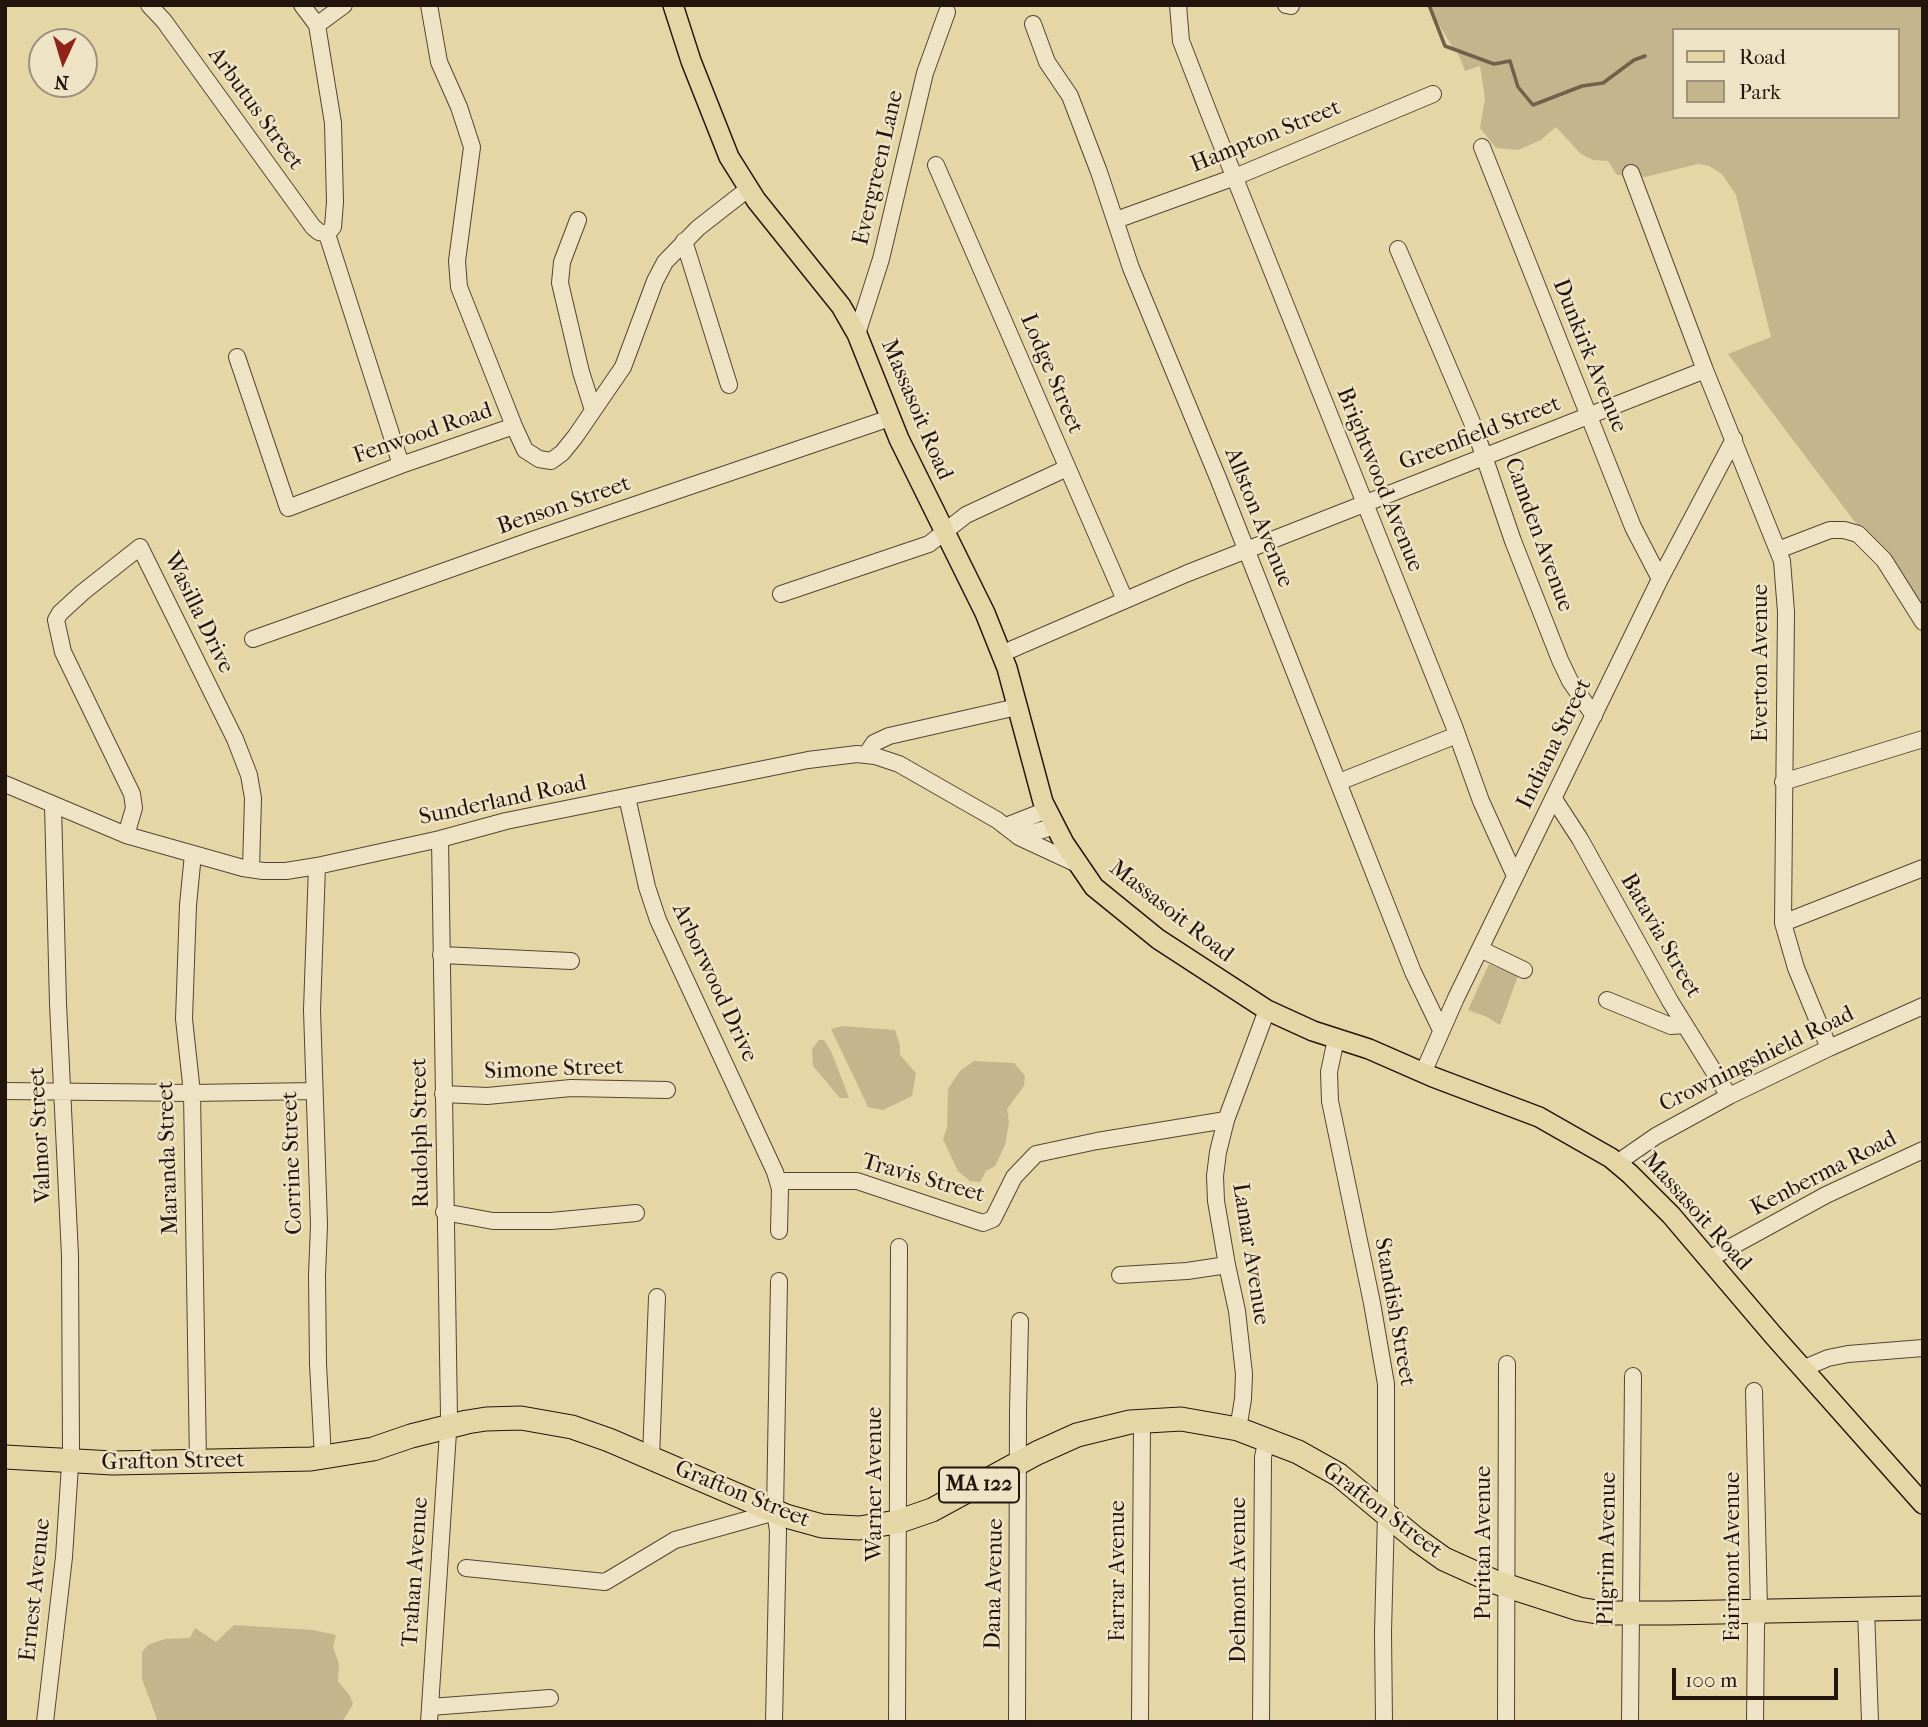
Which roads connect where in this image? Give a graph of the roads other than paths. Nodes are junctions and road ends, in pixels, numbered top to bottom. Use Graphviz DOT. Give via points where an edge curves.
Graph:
graph roads {
  1 [pos="149,5"];
  2 [pos="302,5"];
  3 [pos="344,5"];
  4 [pos="429,5"];
  5 [pos="673,5"];
  6 [pos="1178,5"];
  7 [pos="947,12"];
  8 [pos="1034,24"];
  9 [pos="317,25"];
  10 [pos="1433,94"];
  11 [pos="1482,147"];
  12 [pos="936,165"];
  13 [pos="1631,173"];
  14 [pos="1235,177"];
  15 [pos="748,189"];
  16 [pos="578,220"];
  17 [pos="1116,220"];
  18 [pos="327,234"];
  19 [pos="684,241"];
  20 [pos="1398,248"];
  21 [pos="857,334"];
  22 [pos="237,357"];
  23 [pos="1705,370"];
  24 [pos="729,385"];
  25 [pos="593,410"];
  26 [pos="1588,416"];
  27 [pos="890,418"];
  28 [pos="514,426"];
  29 [pos="1734,439"];
  30 [pos="1485,456"];
  31 [pos="401,465"];
  32 [pos="1067,468"];
  33 [pos="1364,504"];
  34 [pos="944,532"];
  35 [pos="1778,550"];
  36 [pos="1247,551"];
  37 [pos="1660,579"];
  38 [pos="781,594"];
  39 [pos="1125,600"];
  40 [pos="1923,622"];
  41 [pos="253,639"];
  42 [pos="1001,654"];
  43 [pos="1017,707"];
  44 [pos="1594,716"];
  45 [pos="1457,735"];
  46 [pos="1923,739"];
  47 [pos="866,755"];
  48 [pos="1339,782"];
  49 [pos="1783,782"];
  50 [pos="5,784"];
  51 [pos="627,797"];
  52 [pos="1553,799"];
  53 [pos="53,806"];
  54 [pos="1051,818"];
  55 [pos="1006,826"];
  56 [pos="126,835"];
  57 [pos="1019,837"];
  58 [pos="440,839"];
  59 [pos="193,854"];
  60 [pos="1077,864"];
  61 [pos="317,866"];
  62 [pos="1923,868"];
  63 [pos="251,870"];
  64 [pos="1515,876"];
  65 [pos="1783,923"];
  66 [pos="1480,949"];
  67 [pos="442,955"];
  68 [pos="571,961"];
  69 [pos="1524,970"];
  70 [pos="1607,1000"];
  71 [pos="1923,1006"];
  72 [pos="1266,1010"];
  73 [pos="1685,1025"];
  74 [pos="1441,1030"];
  75 [pos="1336,1039"];
  76 [pos="1829,1048"];
  77 [pos="1423,1073"];
  78 [pos="667,1090"];
  79 [pos="5,1091"];
  80 [pos="62,1091"];
  81 [pos="313,1091"];
  82 [pos="192,1093"];
  83 [pos="443,1094"];
  84 [pos="1729,1096"];
  85 [pos="1226,1120"];
  86 [pos="1923,1150"];
  87 [pos="1617,1163"];
  88 [pos="778,1181"];
  89 [pos="444,1212"];
  90 [pos="636,1213"];
  91 [pos="779,1231"];
  92 [pos="899,1247"];
  93 [pos="1709,1259"];
  94 [pos="1227,1265"];
  95 [pos="1120,1275"];
  96 [pos="779,1281"];
  97 [pos="657,1297"];
  98 [pos="1020,1321"];
  99 [pos="1923,1348"];
  100 [pos="1507,1364"];
  101 [pos="1802,1369"];
  102 [pos="1633,1376"];
  103 [pos="1754,1391"];
  104 [pos="1142,1421"];
  105 [pos="448,1426"];
  106 [pos="1238,1429"];
  107 [pos="1267,1438"];
  108 [pos="5,1457"];
  109 [pos="323,1458"];
  110 [pos="651,1458"];
  111 [pos="71,1462"];
  112 [pos="198,1462"];
  113 [pos="1018,1463"];
  114 [pos="1923,1504"];
  115 [pos="775,1512"];
  116 [pos="1386,1514"];
  117 [pos="897,1522"];
  118 [pos="466,1568"];
  119 [pos="1507,1587"];
  120 [pos="1923,1608"];
  121 [pos="1866,1609"];
  122 [pos="1759,1611"];
  123 [pos="1630,1613"];
  124 [pos="551,1698"];
  125 [pos="429,1714"];
  126 [pos="45,1722"];
  127 [pos="774,1722"];
  128 [pos="897,1722"];
  129 [pos="1017,1722"];
  130 [pos="1140,1722"];
  131 [pos="1261,1722"];
  132 [pos="1384,1722"];
  133 [pos="1506,1722"];
  134 [pos="1630,1722"];
  135 [pos="1755,1722"];
  136 [pos="1870,1722"];
  1 -- 18 [label="street, Arbutus Street" via="313,227"];
  2 -- 9 [label="street"];
  3 -- 9 [label="street"];
  4 -- 28 [label="street" via="439,62 472,147 457,261 459,287"];
  5 -- 15 [label="main road, Massasoit Road" via="713,119"];
  6 -- 14 [label="street, Brightwood Avenue" via="1181,41"];
  7 -- 21 [label="street, Evergreen Lane" via="925,74 881,259"];
  8 -- 17 [label="street, Allston Avenue" via="1047,62 1070,96"];
  9 -- 18 [label="street" via="335,155 333,227"];
  10 -- 14 [label="street, Hampton Street"];
  11 -- 26 [label="street, Dunkirk Avenue"];
  12 -- 32 [label="street, Lodge Street"];
  13 -- 23 [label="street, Everton Avenue"];
  14 -- 17 [label="street, Hampton Street"];
  14 -- 33 [label="street, Brightwood Avenue"];
  15 -- 19 [label="street, Fenwood Road"];
  15 -- 21 [label="main road, Massasoit Road" via="841,306"];
  16 -- 25 [label="street" via="562,262 560,284"];
  17 -- 36 [label="street, Allston Avenue" via="1135,278"];
  18 -- 31 [label="street"];
  19 -- 24 [label="street"];
  19 -- 25 [label="street, Fenwood Road" via="659,271 623,367"];
  20 -- 30 [label="street, Camden Avenue"];
  21 -- 27 [label="main road, Massasoit Road"];
  22 -- 31 [label="street, Fenwood Road" via="288,508"];
  23 -- 26 [label="street, Greenfield Street"];
  23 -- 29 [label="street, Everton Avenue"];
  25 -- 28 [label="street, Fenwood Road" via="568,447 551,461 526,450"];
  26 -- 30 [label="street, Greenfield Street"];
  26 -- 37 [label="street, Dunkirk Avenue" via="1640,544"];
  27 -- 34 [label="main road, Massasoit Road"];
  27 -- 41 [label="street, Benson Street"];
  28 -- 31 [label="street, Fenwood Road"];
  29 -- 35 [label="street, Everton Avenue"];
  29 -- 37 [label="street, Indiana Street"];
  30 -- 33 [label="street, Greenfield Street"];
  30 -- 44 [label="street, Camden Avenue" via="1560,660"];
  32 -- 34 [label="street" via="966,515"];
  32 -- 39 [label="street, Lodge Street"];
  33 -- 36 [label="street, Greenfield Street"];
  33 -- 45 [label="street, Brightwood Avenue"];
  34 -- 38 [label="street" via="929,544"];
  34 -- 42 [label="main road, Massasoit Road"];
  35 -- 40 [label="street" via="1830,530 1855,533 1884,560"];
  35 -- 49 [label="street, Everton Avenue" via="1786,612"];
  36 -- 39 [label="street, Greenfield Street"];
  36 -- 48 [label="street, Allston Avenue"];
  37 -- 44 [label="street, Indiana Street"];
  39 -- 42 [label="street, Greenfield Street"];
  42 -- 43 [label="main road, Massasoit Road"];
  43 -- 47 [label="street" via="889,736 874,743"];
  43 -- 54 [label="main road, Massasoit Road"];
  44 -- 52 [label="street, Indiana Street"];
  45 -- 48 [label="street"];
  45 -- 64 [label="street, Brightwood Avenue"];
  46 -- 49 [label="street"];
  47 -- 51 [label="street, Sunderland Road" via="816,759"];
  47 -- 55 [label="street, Sunderland Road" via="914,772"];
  48 -- 74 [label="street, Allston Avenue" via="1413,972"];
  49 -- 65 [label="street, Everton Avenue"];
  50 -- 53 [label="street, Sunderland Road"];
  51 -- 58 [label="street, Sunderland Road"];
  51 -- 88 [label="street, Arborwood Drive" via="658,920"];
  52 -- 64 [label="street, Indiana Street"];
  52 -- 73 [label="street, Batavia Street"];
  53 -- 56 [label="street, Sunderland Road"];
  53 -- 80 [label="street, Valmor Street"];
  54 -- 55 [label="street"];
  54 -- 57 [label="street"];
  54 -- 60 [label="main road, Massasoit Road"];
  55 -- 57 [label="street, Sunderland Road"];
  56 -- 59 [label="street, Sunderland Road"];
  56 -- 63 [label="street, Wasilla Drive" via="134,808 132,794 63,652 56,620 140,547 249,775 253,798"];
  57 -- 60 [label="street, Sunderland Road"];
  58 -- 61 [label="street, Sunderland Road"];
  58 -- 67 [label="street, Rudolph Street"];
  59 -- 63 [label="street, Sunderland Road"];
  59 -- 82 [label="street, Maranda Street" via="184,1019"];
  60 -- 72 [label="main road, Massasoit Road" via="1102,895 1148,932"];
  61 -- 63 [label="street, Sunderland Road"];
  61 -- 81 [label="street, Corrine Street"];
  62 -- 65 [label="street"];
  64 -- 66 [label="street, Indiana Street"];
  65 -- 76 [label="street, Everton Avenue"];
  66 -- 69 [label="street"];
  66 -- 74 [label="street, Indiana Street"];
  67 -- 68 [label="street"];
  67 -- 83 [label="street, Rudolph Street"];
  70 -- 73 [label="street" via="1671,1026"];
  71 -- 76 [label="street, Crowningshield Road"];
  72 -- 75 [label="main road, Massasoit Road"];
  72 -- 85 [label="street, Lamar Avenue"];
  73 -- 84 [label="street, Batavia Street"];
  74 -- 77 [label="street, Indiana Street"];
  75 -- 77 [label="main road, Massasoit Road"];
  75 -- 116 [label="street, Standish Street" via="1329,1072 1330,1101 1386,1384"];
  76 -- 84 [label="street, Crowningshield Road"];
  77 -- 87 [label="main road, Massasoit Road" via="1539,1117"];
  78 -- 83 [label="street, Simone Street" via="571,1088 487,1096"];
  79 -- 80 [label="street"];
  80 -- 82 [label="street"];
  80 -- 111 [label="street, Valmor Street"];
  81 -- 82 [label="street"];
  81 -- 109 [label="street, Corrine Street"];
  82 -- 112 [label="street, Maranda Street"];
  83 -- 89 [label="street, Rudolph Street"];
  84 -- 87 [label="street, Crowningshield Road"];
  85 -- 88 [label="street, Travis Street" via="1036,1154 1014,1177 993,1219 984,1223 857,1181"];
  85 -- 94 [label="street, Lamar Avenue" via="1215,1187"];
  86 -- 93 [label="street, Kenberma Road" via="1826,1195"];
  87 -- 93 [label="main road, Massasoit Road"];
  88 -- 91 [label="street"];
  89 -- 90 [label="street" via="493,1221"];
  89 -- 105 [label="street, Rudolph Street"];
  92 -- 117 [label="street, Warner Avenue"];
  93 -- 101 [label="main road, Massasoit Road"];
  94 -- 95 [label="street"];
  94 -- 106 [label="street, Lamar Avenue" via="1244,1374"];
  96 -- 115 [label="street"];
  97 -- 110 [label="street"];
  98 -- 113 [label="street, Dana Avenue"];
  99 -- 101 [label="street" via="1848,1354"];
  100 -- 119 [label="street, Puritan Avenue"];
  101 -- 114 [label="main road, Massasoit Road"];
  102 -- 123 [label="street, Pilgrim Avenue"];
  103 -- 122 [label="street, Fairmont Avenue"];
  104 -- 106 [label="highway, Grafton Street / MA 122" via="1200,1420"];
  104 -- 113 [label="highway, Grafton Street / MA 122" via="1077,1435"];
  104 -- 130 [label="street, Farrar Avenue"];
  105 -- 109 [label="highway, Grafton Street / MA 122" via="373,1449"];
  105 -- 110 [label="highway, Grafton Street / MA 122" via="505,1417 538,1420 590,1433"];
  105 -- 125 [label="street, Trahan Avenue"];
  106 -- 107 [label="highway, Grafton Street / MA 122"];
  107 -- 116 [label="highway, Grafton Street / MA 122" via="1325,1466"];
  107 -- 131 [label="street, Delmont Avenue" via="1263,1457"];
  108 -- 111 [label="highway, Grafton Street / MA 122"];
  109 -- 112 [label="highway, Grafton Street / MA 122"];
  110 -- 115 [label="highway, Grafton Street / MA 122"];
  111 -- 112 [label="highway, Grafton Street / MA 122"];
  111 -- 126 [label="street, Ernest Avenue"];
  113 -- 117 [label="highway, Grafton Street / MA 122" via="948,1502"];
  113 -- 129 [label="street, Dana Avenue"];
  115 -- 117 [label="highway, Grafton Street / MA 122" via="841,1529"];
  115 -- 118 [label="street" via="675,1540 605,1582"];
  115 -- 127 [label="street"];
  116 -- 119 [label="highway, Grafton Street / MA 122" via="1444,1559"];
  116 -- 132 [label="street, Standish Street"];
  117 -- 128 [label="street, Warner Avenue"];
  119 -- 123 [label="highway, Grafton Street / MA 122" via="1579,1609"];
  119 -- 133 [label="street, Puritan Avenue"];
  120 -- 121 [label="highway, Grafton Street / MA 122"];
  121 -- 122 [label="highway, Grafton Street / MA 122"];
  121 -- 136 [label="street"];
  122 -- 123 [label="highway, Grafton Street / MA 122"];
  122 -- 135 [label="street, Fairmont Avenue"];
  123 -- 134 [label="street, Pilgrim Avenue"];
  124 -- 125 [label="street"];
}
